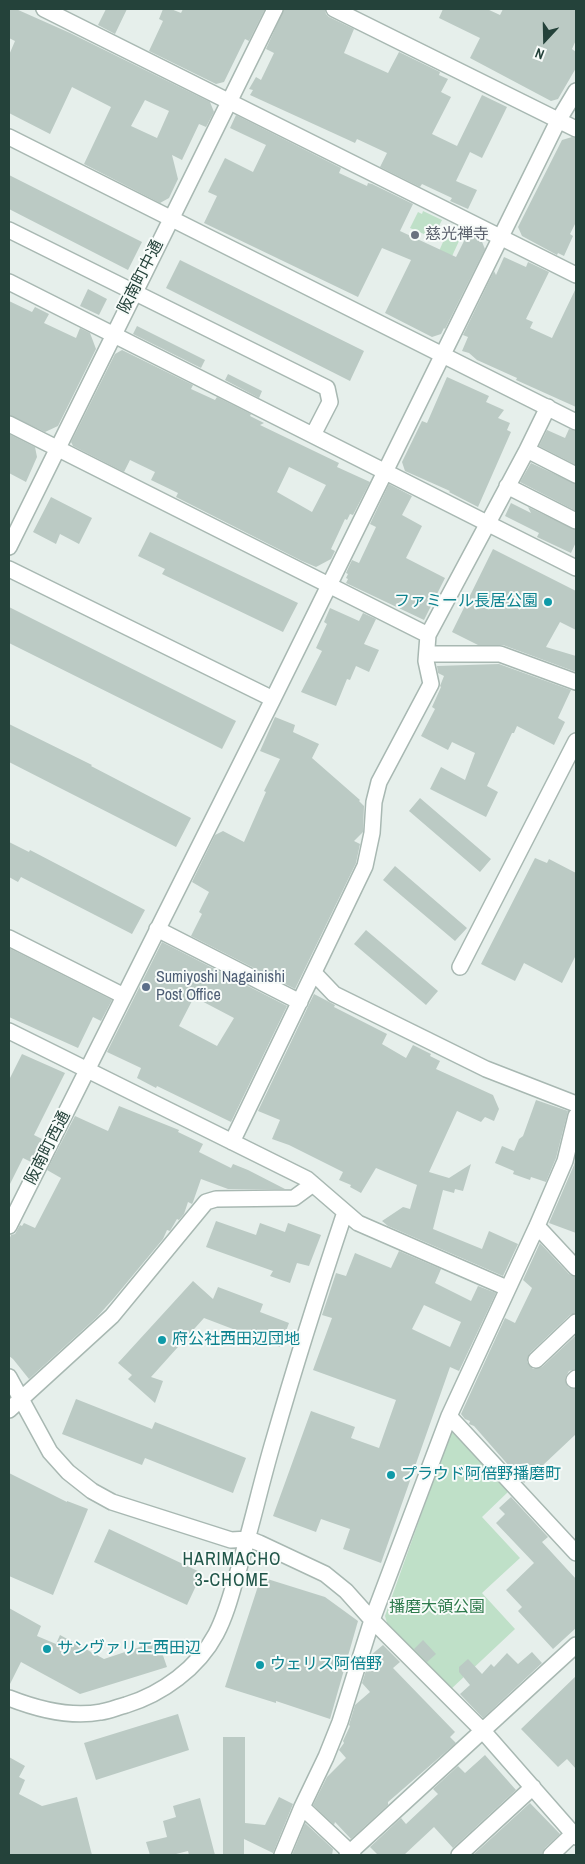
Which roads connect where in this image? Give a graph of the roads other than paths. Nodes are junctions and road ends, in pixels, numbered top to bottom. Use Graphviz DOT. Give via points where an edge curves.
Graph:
graph roads {
  1 [pos="44,9"];
  2 [pos="275,9"];
  3 [pos="334,9"];
  4 [pos="576,91"];
  5 [pos="230,102"];
  6 [pos="558,121"];
  7 [pos="576,130"];
  8 [pos="9,137"];
  9 [pos="171,219"];
  10 [pos="9,230"];
  11 [pos="501,237"];
  12 [pos="576,275"];
  13 [pos="9,282"];
  14 [pos="134,293"];
  15 [pos="112,335"];
  16 [pos="442,354"];
  17 [pos="548,407"];
  18 [pos="576,422"];
  19 [pos="9,424"];
  20 [pos="313,434"];
  21 [pos="58,449"];
  22 [pos="527,450"];
  23 [pos="385,471"];
  24 [pos="576,474"];
  25 [pos="507,486"];
  26 [pos="576,521"];
  27 [pos="487,523"];
  28 [pos="9,547"];
  29 [pos="576,568"];
  30 [pos="9,569"];
  31 [pos="328,585"];
  32 [pos="428,635"];
  33 [pos="427,654"];
  34 [pos="576,682"];
  35 [pos="272,700"];
  36 [pos="576,742"];
  37 [pos="157,929"];
  38 [pos="9,938"];
  39 [pos="460,967"];
  40 [pos="314,973"];
  41 [pos="124,996"];
  42 [pos="300,1002"];
  43 [pos="9,1031"];
  44 [pos="86,1070"];
  45 [pos="576,1104"];
  46 [pos="576,1116"];
  47 [pos="232,1142"];
  48 [pos="313,1184"];
  49 [pos="12,1210"];
  50 [pos="345,1212"];
  51 [pos="9,1226"];
  52 [pos="537,1226"];
  53 [pos="576,1268"];
  54 [pos="507,1288"];
  55 [pos="576,1322"];
  56 [pos="536,1360"];
  57 [pos="9,1377"];
  58 [pos="21,1401"];
  59 [pos="9,1410"];
  60 [pos="449,1416"];
  61 [pos="249,1539"];
  62 [pos="576,1553"];
  63 [pos="372,1620"];
  64 [pos="576,1645"];
  65 [pos="9,1698"];
  66 [pos="483,1732"];
  67 [pos="533,1787"];
  68 [pos="302,1807"];
  69 [pos="575,1835"];
  70 [pos="350,1854"];
  71 [pos="282,1855"];
  72 [pos="459,1855"];
  73 [pos="550,1855"];
  1 -- 5 [label="street"];
  2 -- 5 [label="street, 阪南町中通"];
  3 -- 6 [label="street"];
  4 -- 6 [label="street, 阪南町西通"];
  5 -- 9 [label="street, 阪南町中通"];
  5 -- 11 [label="street"];
  6 -- 7 [label="street"];
  6 -- 11 [label="street, 阪南町西通"];
  8 -- 9 [label="street"];
  9 -- 14 [label="street, 阪南町中通"];
  9 -- 16 [label="street"];
  10 -- 14 [label="street"];
  11 -- 12 [label="street"];
  11 -- 16 [label="street, 阪南町西通"];
  13 -- 15 [label="street"];
  14 -- 15 [label="street, 阪南町中通"];
  14 -- 20 [label="street" via="327,388 330,402"];
  15 -- 20 [label="street"];
  15 -- 21 [label="street, 阪南町中通"];
  16 -- 17 [label="street"];
  16 -- 23 [label="street, 阪南町西通"];
  17 -- 18 [label="street"];
  17 -- 22 [label="street"];
  19 -- 21 [label="street"];
  20 -- 23 [label="street"];
  21 -- 28 [label="street, 阪南町中通"];
  21 -- 31 [label="street"];
  22 -- 24 [label="street"];
  22 -- 25 [label="street"];
  23 -- 27 [label="street"];
  23 -- 31 [label="street, 阪南町西通"];
  25 -- 26 [label="street"];
  25 -- 27 [label="street"];
  27 -- 29 [label="street"];
  27 -- 32 [label="street"];
  30 -- 35 [label="street"];
  31 -- 32 [label="street"];
  31 -- 35 [label="street, 阪南町西通"];
  32 -- 33 [label="street"];
  33 -- 34 [label="street" via="500,654"];
  33 -- 40 [label="street" via="431,684 379,782 365,866"];
  35 -- 37 [label="street, 阪南町西通"];
  36 -- 39 [label="street"];
  37 -- 41 [label="street, 阪南町西通"];
  37 -- 42 [label="street"];
  38 -- 41 [label="street"];
  40 -- 42 [label="street"];
  40 -- 45 [label="street" via="334,994 486,1069"];
  41 -- 44 [label="street, 阪南町西通"];
  42 -- 47 [label="street"];
  43 -- 44 [label="street"];
  44 -- 47 [label="street"];
  44 -- 49 [label="street, 阪南町西通"];
  46 -- 52 [label="street" via="565,1161"];
  47 -- 48 [label="street"];
  48 -- 50 [label="street"];
  48 -- 58 [label="street" via="294,1198 216,1198 206,1202 112,1316"];
  49 -- 51 [label="street, 阪南町西通"];
  50 -- 54 [label="street" via="358,1223 379,1233"];
  50 -- 61 [label="street" via="306,1329"];
  52 -- 53 [label="street"];
  52 -- 54 [label="street"];
  54 -- 60 [label="street"];
  55 -- 56 [label="street"];
  57 -- 58 [label="street"];
  58 -- 59 [label="street"];
  58 -- 61 [label="street" via="50,1452 92,1491 112,1502 231,1540"];
  60 -- 62 [label="street"];
  60 -- 63 [label="street"];
  61 -- 63 [label="street" via="325,1574 346,1591"];
  61 -- 65 [label="street" via="215,1635 182,1675 154,1695 101,1712 75,1714 32,1707"];
  63 -- 66 [label="street"];
  63 -- 68 [label="street" via="340,1722"];
  64 -- 66 [label="street"];
  66 -- 67 [label="street"];
  66 -- 70 [label="street"];
  67 -- 69 [label="street"];
  67 -- 72 [label="street"];
  68 -- 70 [label="street"];
  68 -- 71 [label="street"];
  69 -- 73 [label="street"];
}
